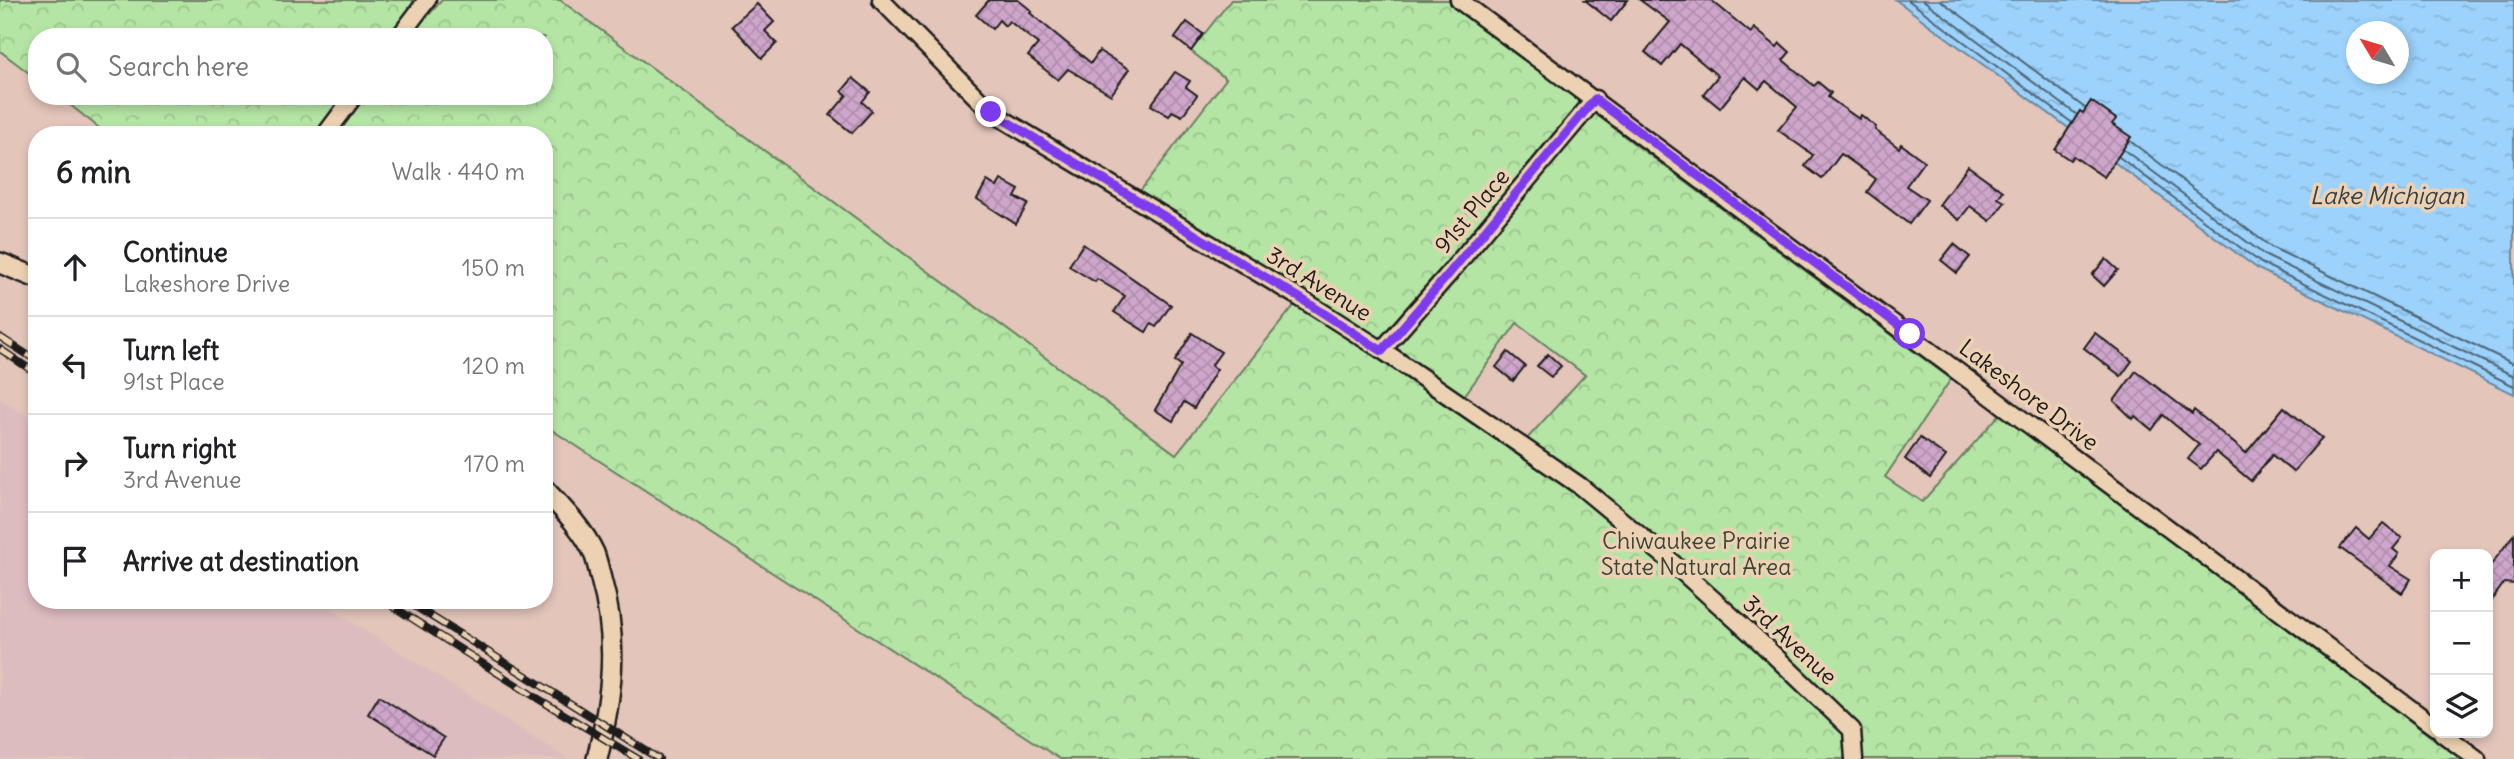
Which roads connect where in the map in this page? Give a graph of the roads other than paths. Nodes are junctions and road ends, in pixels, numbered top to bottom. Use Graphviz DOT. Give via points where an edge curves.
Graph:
graph roads {
  1 [pos="427,0"];
  2 [pos="881,0"];
  3 [pos="1459,0"];
  4 [pos="407,28"];
  5 [pos="1595,99"];
  6 [pos="347,105"];
  7 [pos="332,126"];
  8 [pos="0,263"];
  9 [pos="28,274"];
  10 [pos="1382,351"];
  11 [pos="553,498"];
  12 [pos="2430,723"];
  13 [pos="2449,738"];
  14 [pos="597,759"];
  15 [pos="1854,759"];
  16 [pos="2477,759"];
  1 -- 4 [label="street"];
  2 -- 10 [label="street, 3rd Avenue" via="991,112"];
  3 -- 5 [label="street, Lakeshore Drive"];
  5 -- 10 [label="street, 91st Place"];
  5 -- 12 [label="street, Lakeshore Drive"];
  6 -- 7 [label="street"];
  8 -- 9 [label="street"];
  10 -- 15 [label="street, 3rd Avenue" via="1580,486 1746,629 1852,730"];
  11 -- 14 [label="street" via="593,553 609,604 613,669"];
  13 -- 16 [label="street"];
}
